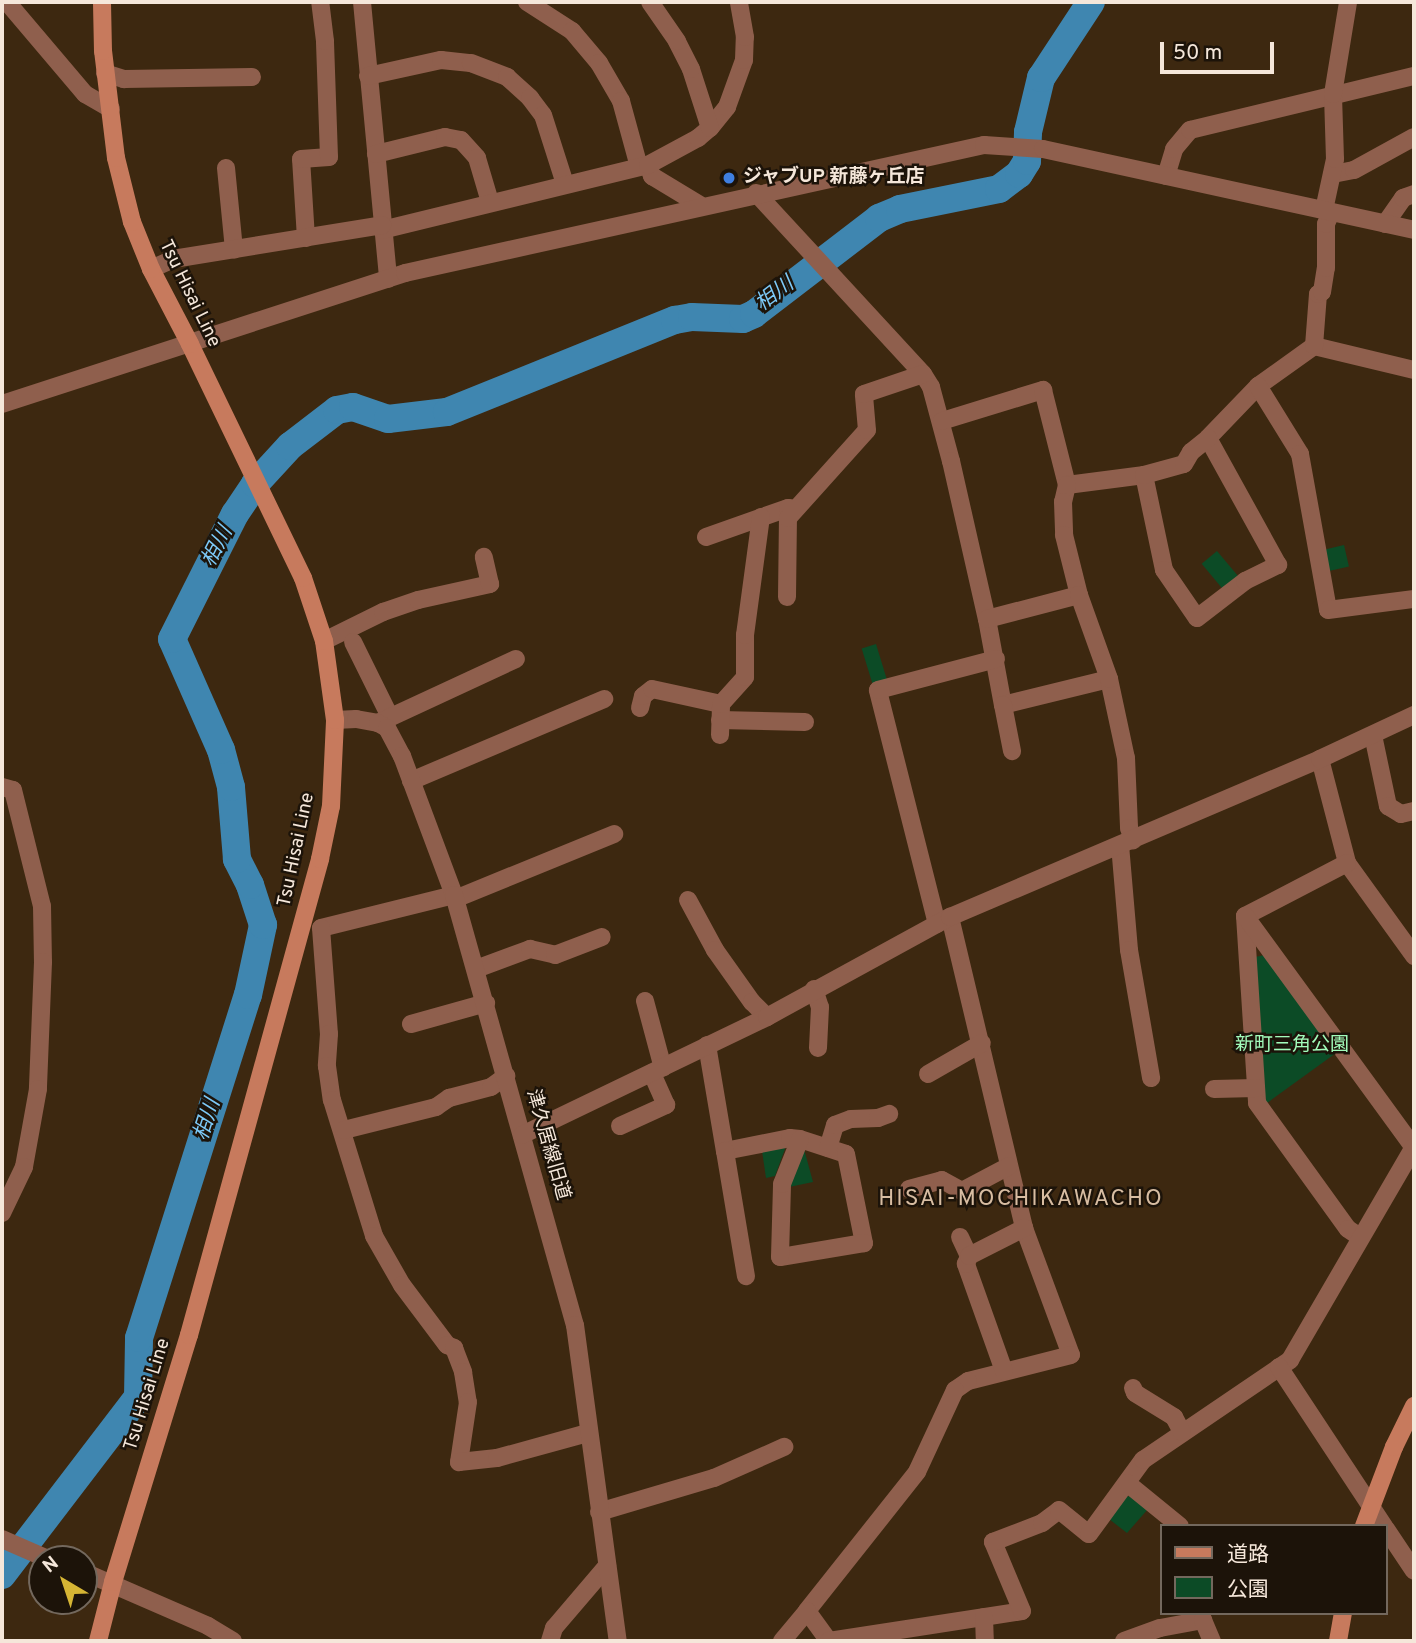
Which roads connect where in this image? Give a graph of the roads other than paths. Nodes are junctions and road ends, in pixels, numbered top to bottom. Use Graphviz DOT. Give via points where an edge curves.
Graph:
graph roads {
  1 [pos="7,2"];
  2 [pos="102,2"];
  3 [pos="320,2"];
  4 [pos="362,2"];
  5 [pos="527,2"];
  6 [pos="650,2"];
  7 [pos="739,2"];
  8 [pos="1348,2"];
  9 [pos="105,73"];
  10 [pos="368,76"];
  11 [pos="1414,76"];
  12 [pos="252,77"];
  13 [pos="1333,94"];
  14 [pos="111,109"];
  15 [pos="710,128"];
  16 [pos="1414,137"];
  17 [pos="376,153"];
  18 [pos="643,166"];
  19 [pos="226,168"];
  20 [pos="1333,174"];
  21 [pos="1166,176"];
  22 [pos="565,184"];
  23 [pos="756,193"];
  24 [pos="1414,194"];
  25 [pos="489,202"];
  26 [pos="700,205"];
  27 [pos="1327,211"];
  28 [pos="1385,224"];
  29 [pos="382,228"];
  30 [pos="1414,230"];
  31 [pos="306,238"];
  32 [pos="234,250"];
  33 [pos="150,269"];
  34 [pos="388,279"];
  35 [pos="190,344"];
  36 [pos="1314,346"];
  37 [pos="1414,370"];
  38 [pos="923,374"];
  39 [pos="1258,386"];
  40 [pos="2,404"];
  41 [pos="942,421"];
  42 [pos="1208,438"];
  43 [pos="1144,475"];
  44 [pos="1067,485"];
  45 [pos="795,509"];
  46 [pos="761,517"];
  47 [pos="706,537"];
  48 [pos="484,557"];
  49 [pos="1079,595"];
  50 [pos="787,597"];
  51 [pos="1414,599"];
  52 [pos="987,619"];
  53 [pos="324,641"];
  54 [pos="353,642"];
  55 [pos="516,659"];
  56 [pos="996,659"];
  57 [pos="1108,678"];
  58 [pos="604,699"];
  59 [pos="1003,705"];
  60 [pos="640,708"];
  61 [pos="1414,715"];
  62 [pos="384,719"];
  63 [pos="335,720"];
  64 [pos="720,720"];
  65 [pos="805,722"];
  66 [pos="1373,736"];
  67 [pos="1012,751"];
  68 [pos="1320,759"];
  69 [pos="411,781"];
  70 [pos="2,787"];
  71 [pos="1414,811"];
  72 [pos="614,834"];
  73 [pos="1126,842"];
  74 [pos="1347,863"];
  75 [pos="454,897"];
  76 [pos="688,900"];
  77 [pos="1245,916"];
  78 [pos="943,920"];
  79 [pos="303,922"];
  80 [pos="321,928"];
  81 [pos="601,937"];
  82 [pos="1414,956"];
  83 [pos="476,969"];
  84 [pos="814,989"];
  85 [pos="645,1001"];
  86 [pos="486,1003"];
  87 [pos="767,1017"];
  88 [pos="411,1024"];
  89 [pos="982,1043"];
  90 [pos="707,1045"];
  91 [pos="818,1048"];
  92 [pos="657,1070"];
  93 [pos="928,1074"];
  94 [pos="506,1076"];
  95 [pos="1152,1078"];
  96 [pos="1256,1087"];
  97 [pos="1214,1090"];
  98 [pos="889,1114"];
  99 [pos="620,1126"];
  100 [pos="344,1130"];
  101 [pos="522,1135"];
  102 [pos="800,1139"];
  103 [pos="1414,1147"];
  104 [pos="828,1148"];
  105 [pos="725,1151"];
  106 [pos="1009,1166"];
  107 [pos="909,1189"];
  108 [pos="2,1213"];
  109 [pos="1024,1228"];
  110 [pos="960,1237"];
  111 [pos="1360,1237"];
  112 [pos="969,1256"];
  113 [pos="746,1276"];
  114 [pos="1279,1367"];
  115 [pos="1004,1371"];
  116 [pos="1133,1388"];
  117 [pos="1414,1406"];
  118 [pos="1182,1432"];
  119 [pos="588,1433"];
  120 [pos="784,1447"];
  121 [pos="1127,1483"];
  122 [pos="1371,1506"];
  123 [pos="599,1512"];
  124 [pos="1178,1524"];
  125 [pos="1365,1524"];
  126 [pos="1383,1524"];
  127 [pos="1388,1532"];
  128 [pos="5,1541"];
  129 [pos="28,1551"];
  130 [pos="607,1566"];
  131 [pos="1414,1572"];
  132 [pos="98,1577"];
  133 [pos="113,1582"];
  134 [pos="807,1611"];
  135 [pos="1343,1615"];
  136 [pos="984,1617"];
  137 [pos="98,1641"];
  138 [pos="233,1641"];
  139 [pos="550,1641"];
  140 [pos="618,1641"];
  141 [pos="782,1641"];
  142 [pos="985,1641"];
  143 [pos="1124,1641"];
  144 [pos="1212,1641"];
  145 [pos="1338,1641"];
  1 -- 14 [label="street" via="85,94"];
  2 -- 9 [label="main road, Tsu Hisai Line"];
  3 -- 31 [label="street" via="329,157 302,159"];
  4 -- 10 [label="street"];
  5 -- 18 [label="street" via="572,31 599,62 621,102"];
  6 -- 15 [label="street" via="686,58"];
  7 -- 15 [label="street" via="744,60 727,107"];
  8 -- 13 [label="street"];
  9 -- 12 [label="street" via="124,79"];
  9 -- 14 [label="main road, Tsu Hisai Line"];
  10 -- 17 [label="street"];
  10 -- 22 [label="street" via="441,60 471,63 507,77 542,115"];
  11 -- 13 [label="street"];
  13 -- 20 [label="street"];
  13 -- 21 [label="street" via="1191,131 1174,149"];
  14 -- 33 [label="main road, Tsu Hisai Line" via="122,188"];
  15 -- 18 [label="street" via="684,148"];
  16 -- 20 [label="street" via="1354,170"];
  17 -- 25 [label="street" via="445,136 461,140 477,158"];
  17 -- 29 [label="street"];
  18 -- 22 [label="street"];
  18 -- 26 [label="street"];
  19 -- 32 [label="street"];
  20 -- 27 [label="street"];
  21 -- 23 [label="street" via="1042,149 984,145"];
  21 -- 27 [label="street"];
  22 -- 25 [label="street"];
  23 -- 26 [label="street"];
  23 -- 38 [label="street"];
  24 -- 28 [label="street" via="1404,198"];
  25 -- 29 [label="street"];
  26 -- 34 [label="street"];
  27 -- 28 [label="street"];
  27 -- 36 [label="street" via="1326,268 1318,294"];
  28 -- 30 [label="street"];
  29 -- 31 [label="street"];
  29 -- 34 [label="street"];
  31 -- 32 [label="street"];
  32 -- 33 [label="street" via="173,260"];
  33 -- 35 [label="main road, Tsu Hisai Line"];
  34 -- 35 [label="street"];
  35 -- 40 [label="street"];
  35 -- 53 [label="main road, Tsu Hisai Line" via="303,578"];
  36 -- 37 [label="street"];
  36 -- 39 [label="street"];
  38 -- 41 [label="street"];
  38 -- 45 [label="street" via="864,394 867,430"];
  39 -- 42 [label="street"];
  39 -- 51 [label="street" via="1300,454 1328,610"];
  41 -- 44 [label="street" via="1043,390"];
  41 -- 52 [label="street"];
  42 -- 43 [label="street" via="1184,464"];
  42 -- 43 [label="street" via="1278,565 1245,581 1197,618 1164,570"];
  43 -- 44 [label="street"];
  44 -- 49 [label="street" via="1064,535"];
  45 -- 46 [label="street"];
  45 -- 50 [label="street" via="788,517"];
  46 -- 47 [label="street"];
  46 -- 64 [label="street" via="744,635 745,677"];
  48 -- 53 [label="street" via="491,584 383,611"];
  49 -- 52 [label="street"];
  49 -- 57 [label="street"];
  52 -- 56 [label="street"];
  53 -- 63 [label="main road, Tsu Hisai Line"];
  54 -- 62 [label="street, 津久居線旧道"];
  55 -- 62 [label="street"];
  56 -- 59 [label="street"];
  56 -- 78 [label="street" via="878,690"];
  57 -- 59 [label="street"];
  57 -- 73 [label="street" via="1125,758"];
  58 -- 69 [label="street"];
  59 -- 67 [label="street"];
  60 -- 64 [label="street" via="643,696 652,689"];
  61 -- 66 [label="street"];
  62 -- 63 [label="street"];
  62 -- 69 [label="street, 津久居線旧道"];
  63 -- 79 [label="main road, Tsu Hisai Line" via="331,806"];
  64 -- 65 [label="street"];
  66 -- 68 [label="street"];
  66 -- 71 [label="street" via="1388,806 1401,814"];
  68 -- 73 [label="street"];
  68 -- 74 [label="street"];
  69 -- 75 [label="street, 津久居線旧道"];
  70 -- 108 [label="street" via="13,790 42,906 43,962 38,1088 24,1167"];
  72 -- 75 [label="street"];
  73 -- 78 [label="street"];
  73 -- 95 [label="street" via="1129,950"];
  74 -- 77 [label="street"];
  74 -- 82 [label="street"];
  75 -- 80 [label="street"];
  75 -- 83 [label="street, 津久居線旧道"];
  76 -- 87 [label="street" via="715,950"];
  77 -- 96 [label="street"];
  77 -- 103 [label="street"];
  78 -- 84 [label="street"];
  78 -- 89 [label="street"];
  79 -- 80 [label="street"];
  79 -- 133 [label="main road, Tsu Hisai Line" via="189,1335"];
  80 -- 100 [label="street" via="327,1066 332,1100"];
  81 -- 83 [label="street" via="555,955 530,949"];
  83 -- 86 [label="street, 津久居線旧道"];
  84 -- 87 [label="street"];
  84 -- 91 [label="street" via="820,1007"];
  85 -- 92 [label="street"];
  86 -- 88 [label="street"];
  86 -- 94 [label="street, 津久居線旧道"];
  87 -- 90 [label="street"];
  89 -- 93 [label="street"];
  89 -- 106 [label="street"];
  90 -- 92 [label="street"];
  90 -- 105 [label="street"];
  92 -- 99 [label="street" via="666,1105"];
  92 -- 101 [label="street"];
  94 -- 100 [label="street" via="491,1087 449,1098 436,1107"];
  94 -- 101 [label="street, 津久居線旧道"];
  96 -- 97 [label="street"];
  96 -- 111 [label="street" via="1257,1103 1348,1229"];
  98 -- 104 [label="street" via="835,1125"];
  100 -- 119 [label="street" via="374,1236 402,1285 454,1348 463,1372 468,1402 459,1462 497,1458"];
  101 -- 119 [label="street, 津久居線旧道" via="575,1325"];
  102 -- 104 [label="street"];
  102 -- 104 [label="street" via="782,1184 780,1257 864,1243 846,1154"];
  102 -- 105 [label="street"];
  103 -- 111 [label="street"];
  105 -- 113 [label="street"];
  106 -- 107 [label="street" via="962,1191 942,1180"];
  106 -- 109 [label="street"];
  109 -- 112 [label="street"];
  109 -- 115 [label="street" via="1071,1355"];
  110 -- 112 [label="street"];
  111 -- 114 [label="street" via="1290,1360"];
  112 -- 115 [label="street" via="966,1264"];
  114 -- 118 [label="street"];
  114 -- 122 [label="street"];
  115 -- 134 [label="street" via="968,1381 956,1390 917,1472"];
  116 -- 118 [label="street" via="1174,1417"];
  117 -- 122 [label="main road"];
  118 -- 121 [label="street" via="1143,1460"];
  119 -- 123 [label="street, 津久居線旧道"];
  120 -- 123 [label="street" via="714,1478"];
  121 -- 124 [label="street"];
  121 -- 136 [label="street" via="1089,1534 1059,1510 1042,1523 993,1542 1022,1611"];
  122 -- 125 [label="main road"];
  122 -- 126 [label="street"];
  123 -- 130 [label="street, 津久居線旧道"];
  127 -- 131 [label="street"];
  128 -- 129 [label="street"];
  130 -- 139 [label="street" via="554,1628"];
  130 -- 140 [label="street, 津久居線旧道"];
  132 -- 133 [label="street"];
  133 -- 137 [label="main road, Tsu Hisai Line"];
  133 -- 138 [label="street"];
  134 -- 136 [label="street" via="829,1641"];
  134 -- 141 [label="street"];
  135 -- 145 [label="main road"];
  136 -- 142 [label="street"];
  143 -- 144 [label="street" via="1203,1620"];
}
